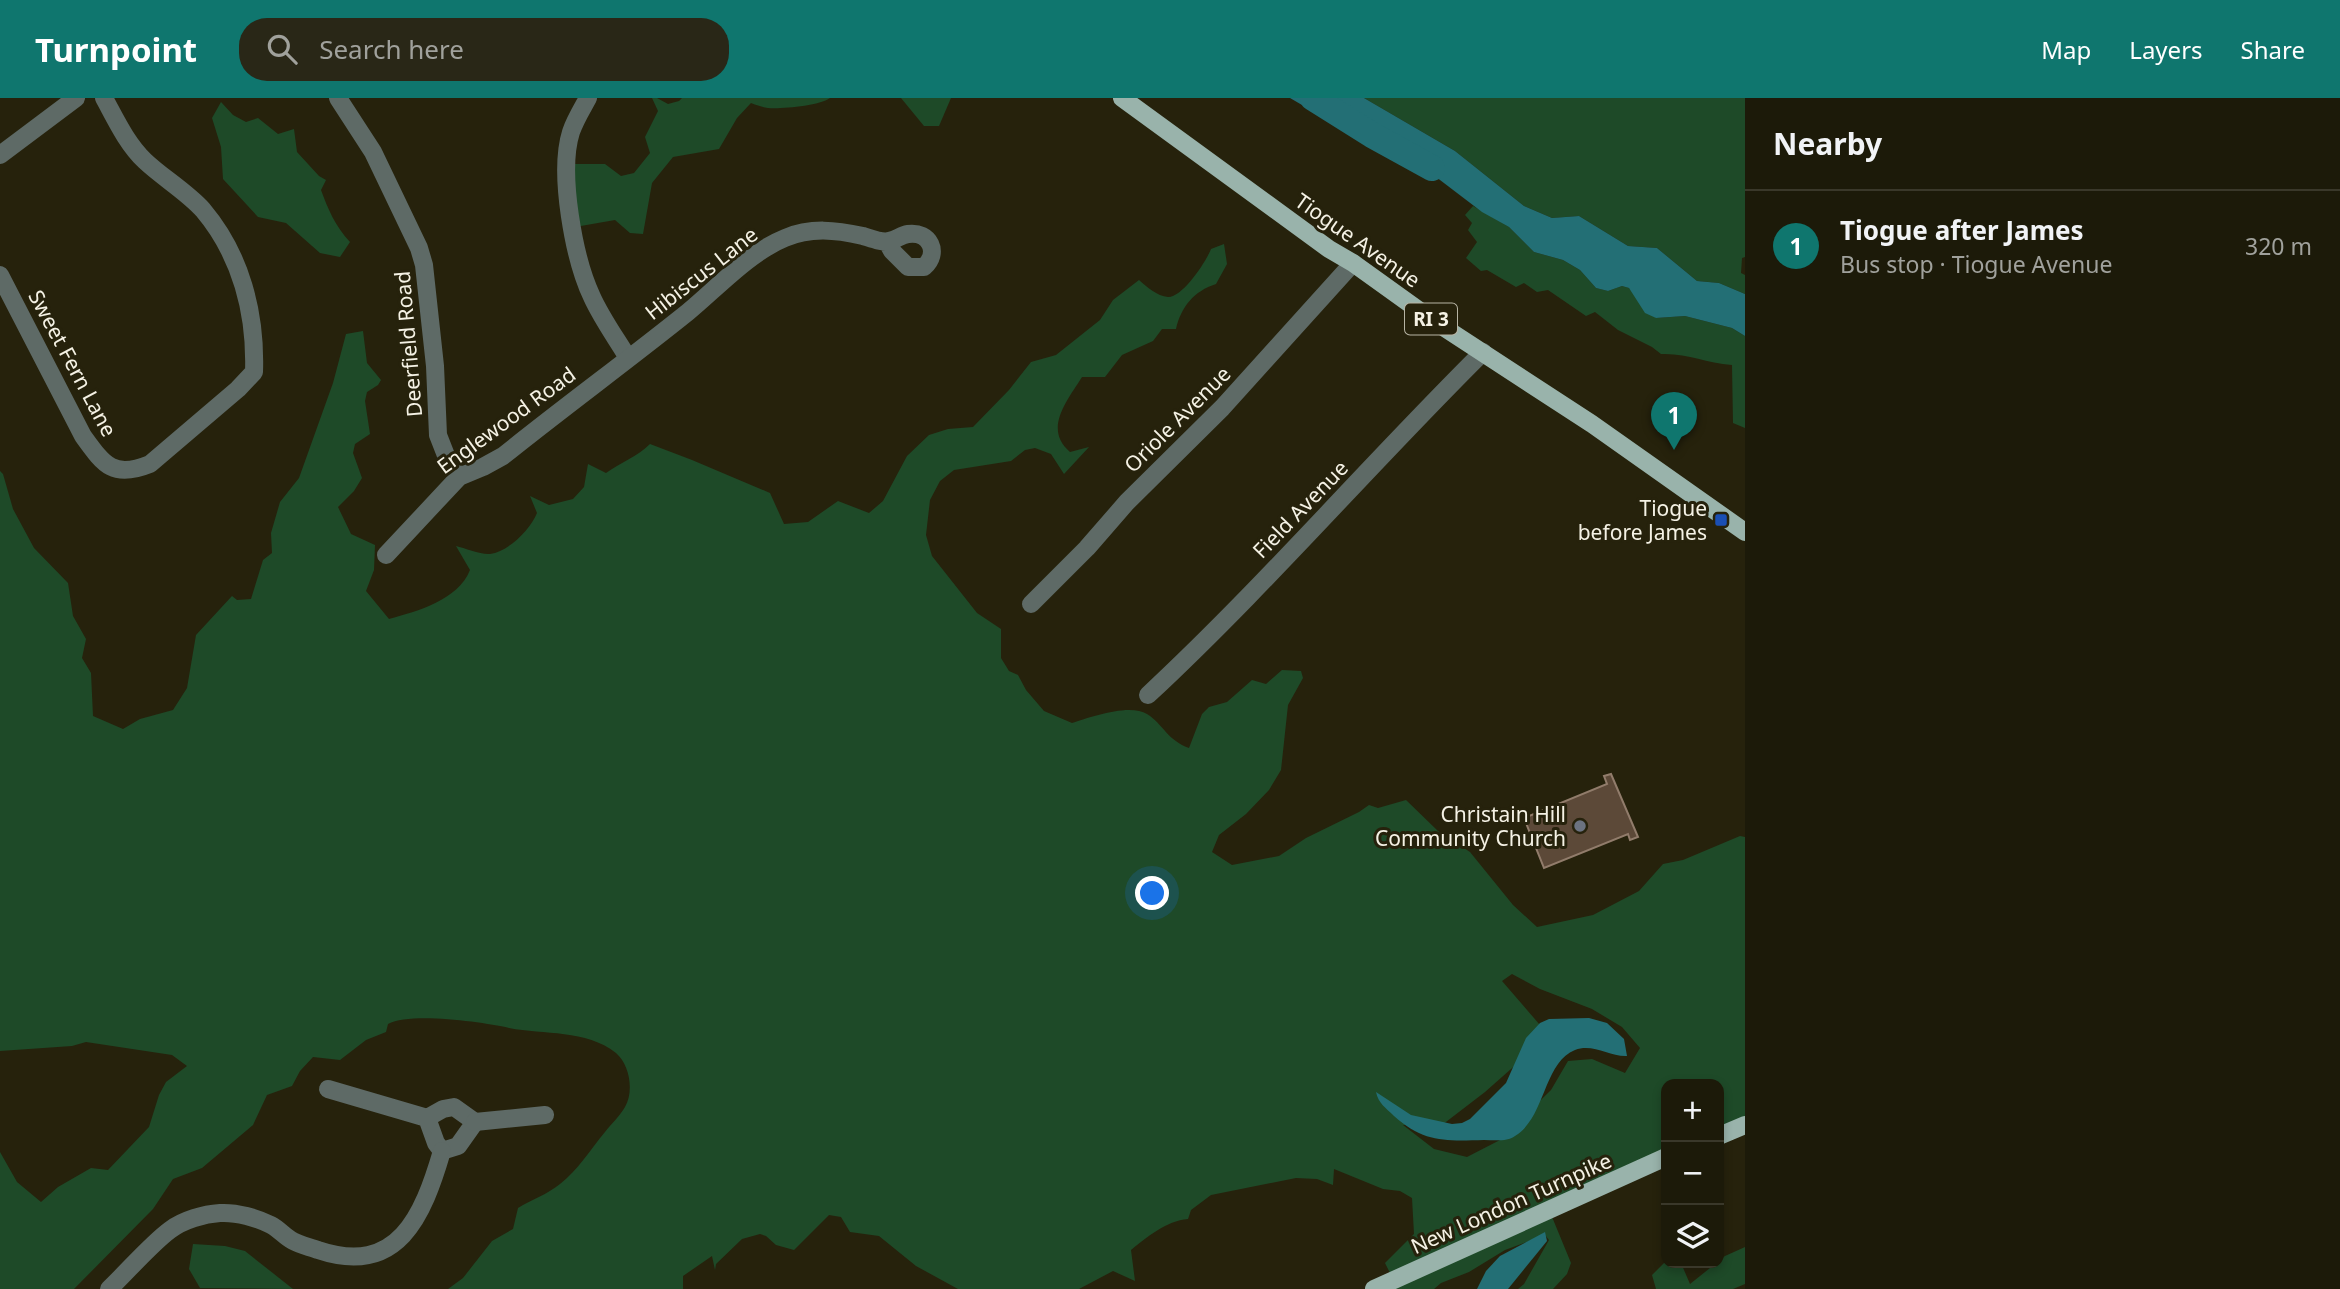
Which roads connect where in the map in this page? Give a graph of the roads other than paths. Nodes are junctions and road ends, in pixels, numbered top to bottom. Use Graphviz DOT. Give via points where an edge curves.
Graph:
graph roads {
  1 [pos="76,98"];
  2 [pos="104,98"];
  3 [pos="338,98"];
  4 [pos="587,98"];
  5 [pos="1122,98"];
  6 [pos="0,155"];
  7 [pos="887,242"];
  8 [pos="1353,263"];
  9 [pos="0,275"];
  10 [pos="1483,352"];
  11 [pos="628,358"];
  12 [pos="459,477"];
  13 [pos="1745,532"];
  14 [pos="386,555"];
  15 [pos="1031,604"];
  16 [pos="1148,695"];
  17 [pos="328,1089"];
  18 [pos="545,1115"];
  19 [pos="427,1118"];
  20 [pos="475,1122"];
  21 [pos="1745,1125"];
  22 [pos="1724,1134"];
  23 [pos="442,1151"];
  24 [pos="1661,1159"];
  25 [pos="109,1289"];
  26 [pos="1374,1289"];
  1 -- 6 [label="street"];
  2 -- 9 [label="street, Sweet Fern Lane" via="143,159 202,208 223,237 246,289 254,372 150,464 133,471 114,470 83,436"];
  3 -- 12 [label="street, Deerfield Road" via="373,152 425,265 438,435"];
  4 -- 11 [label="street" via="571,133 567,155 572,225 592,297"];
  5 -- 8 [label="main road, Tiogue Avenue / RI 3"];
  7 -- 11 [label="street, Hibiscus Lane" via="836,230 785,238 758,253"];
  8 -- 10 [label="main road, Tiogue Avenue / RI 3"];
  8 -- 15 [label="street, Oriole Avenue" via="1222,408"];
  10 -- 13 [label="main road, Tiogue Avenue / RI 3"];
  10 -- 16 [label="street, Field Avenue" via="1210,637"];
  11 -- 12 [label="street, Englewood Road" via="503,456"];
  12 -- 14 [label="street, Englewood Road"];
  17 -- 19 [label="street"];
  18 -- 20 [label="street"];
  19 -- 20 [label="street" via="454,1107"];
  19 -- 23 [label="street"];
  20 -- 23 [label="street" via="458,1146"];
  21 -- 22 [label="main road"];
  23 -- 25 [label="street" via="415,1222 395,1244 369,1256 339,1257 293,1241 248,1216 221,1213 170,1229"];
  24 -- 26 [label="main road, New London Turnpike"];
}
